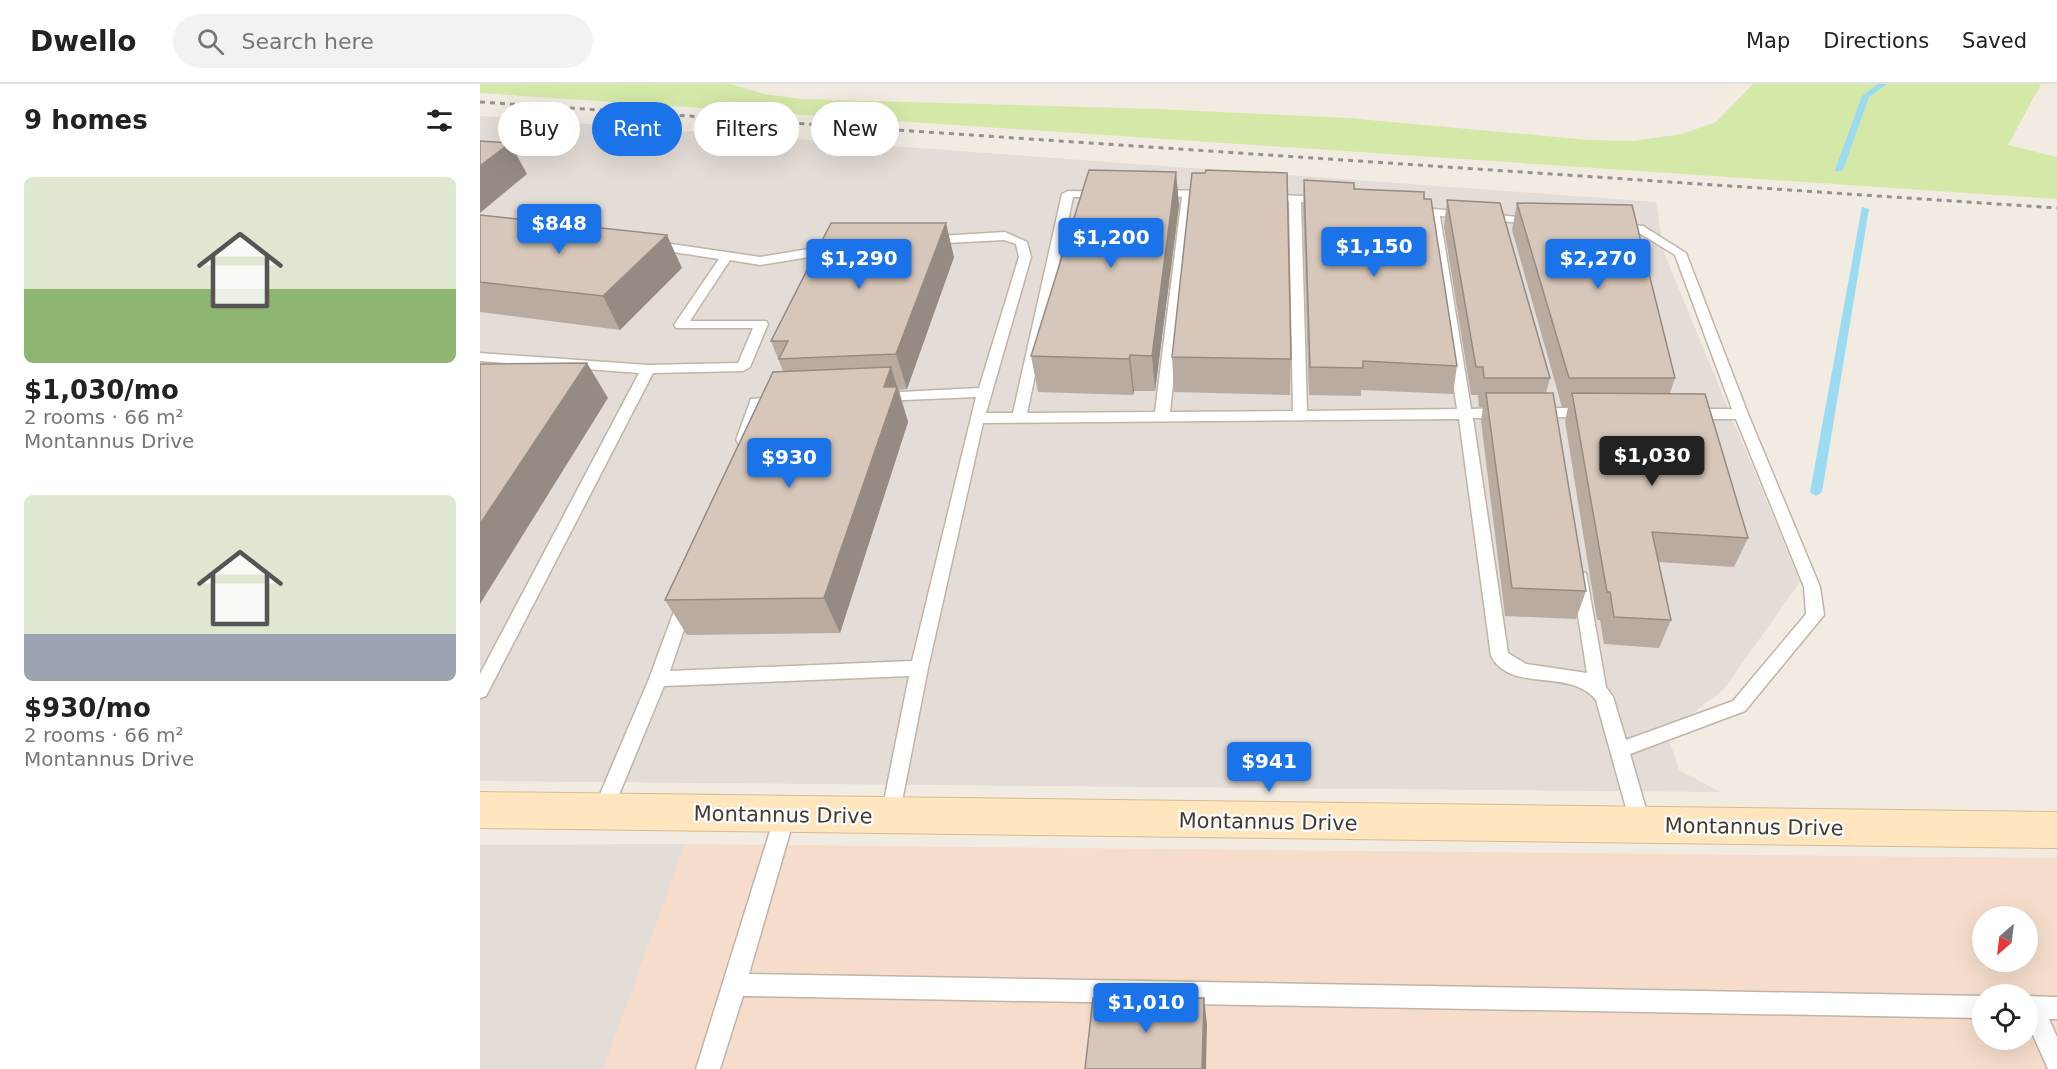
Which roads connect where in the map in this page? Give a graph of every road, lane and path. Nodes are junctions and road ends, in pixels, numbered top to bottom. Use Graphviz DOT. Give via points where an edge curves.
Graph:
graph roads {
  1 [pos="1188,193"];
  2 [pos="1114,194"];
  3 [pos="1146,194"];
  4 [pos="1223,195"];
  5 [pos="1247,196"];
  6 [pos="1295,198"];
  7 [pos="1337,201"];
  8 [pos="1402,209"];
  9 [pos="1434,213"];
  10 [pos="1547,222"];
  11 [pos="1604,226"];
  12 [pos="914,241"];
  13 [pos="634,242"];
  14 [pos="856,246"];
  15 [pos="726,257"];
  16 [pos="480,357"];
  17 [pos="648,369"];
  18 [pos="985,393"];
  19 [pos="870,397"];
  20 [pos="791,401"];
  21 [pos="1600,413"];
  22 [pos="1465,414"];
  23 [pos="1671,414"];
  24 [pos="1741,414"];
  25 [pos="1162,416"];
  26 [pos="1300,416"];
  27 [pos="1019,417"];
  28 [pos="977,418"];
  29 [pos="737,458"];
  30 [pos="1578,560"];
  31 [pos="689,590"];
  32 [pos="919,668"];
  33 [pos="658,679"];
  34 [pos="1598,685"];
  35 [pos="480,691"];
  36 [pos="1619,750"];
  37 [pos="480,810"];
  38 [pos="602,813"];
  39 [pos="785,815"];
  40 [pos="891,816"];
  41 [pos="1641,826"];
  42 [pos="2057,830"];
  43 [pos="735,985"];
  44 [pos="1972,1006"];
  45 [pos="2038,1007"];
  46 [pos="2057,1008"];
  47 [pos="2038,1023"];
  48 [pos="2057,1062"];
  49 [pos="708,1069"];
  1 -- 3 [label="lane"];
  1 -- 4 [label="lane"];
  1 -- 25 [label="lane"];
  2 -- 27 [label="lane" via="1068,194"];
  5 -- 6 [label="lane"];
  6 -- 7 [label="lane"];
  6 -- 26 [label="lane"];
  8 -- 9 [label="lane"];
  9 -- 10 [label="lane" via="1502,225"];
  9 -- 22 [label="lane"];
  11 -- 24 [label="lane" via="1639,228 1680,253"];
  12 -- 18 [label="lane" via="1005,236 1021,242 1025,257"];
  13 -- 15 [label="lane"];
  14 -- 15 [label="lane" via="760,261"];
  15 -- 17 [label="lane" via="681,325 761,324 743,367"];
  16 -- 17 [label="lane"];
  17 -- 35 [label="lane"];
  18 -- 19 [label="lane"];
  18 -- 28 [label="lane"];
  20 -- 29 [label="lane" via="756,402"];
  21 -- 22 [label="lane"];
  22 -- 26 [label="lane"];
  22 -- 34 [label="lane" via="1500,656 1509,667 1526,673 1581,676"];
  23 -- 24 [label="lane"];
  24 -- 36 [label="lane" via="1812,587 1815,615 1739,706"];
  25 -- 26 [label="lane"];
  25 -- 27 [label="lane"];
  27 -- 28 [label="lane"];
  28 -- 32 [label="lane"];
  30 -- 34 [label="lane"];
  31 -- 33 [label="lane"];
  32 -- 33 [label="lane"];
  32 -- 40 [label="lane"];
  33 -- 38 [label="lane"];
  34 -- 36 [label="lane"];
  36 -- 41 [label="lane"];
  37 -- 38 [label="street, Montannus Drive"];
  38 -- 39 [label="street, Montannus Drive"];
  39 -- 40 [label="street, Montannus Drive"];
  39 -- 43 [label="lane"];
  40 -- 41 [label="street, Montannus Drive"];
  41 -- 42 [label="street, Montannus Drive"];
  43 -- 44 [label="lane"];
  43 -- 49 [label="lane"];
  45 -- 46 [label="lane"];
  47 -- 48 [label="lane"];
}
